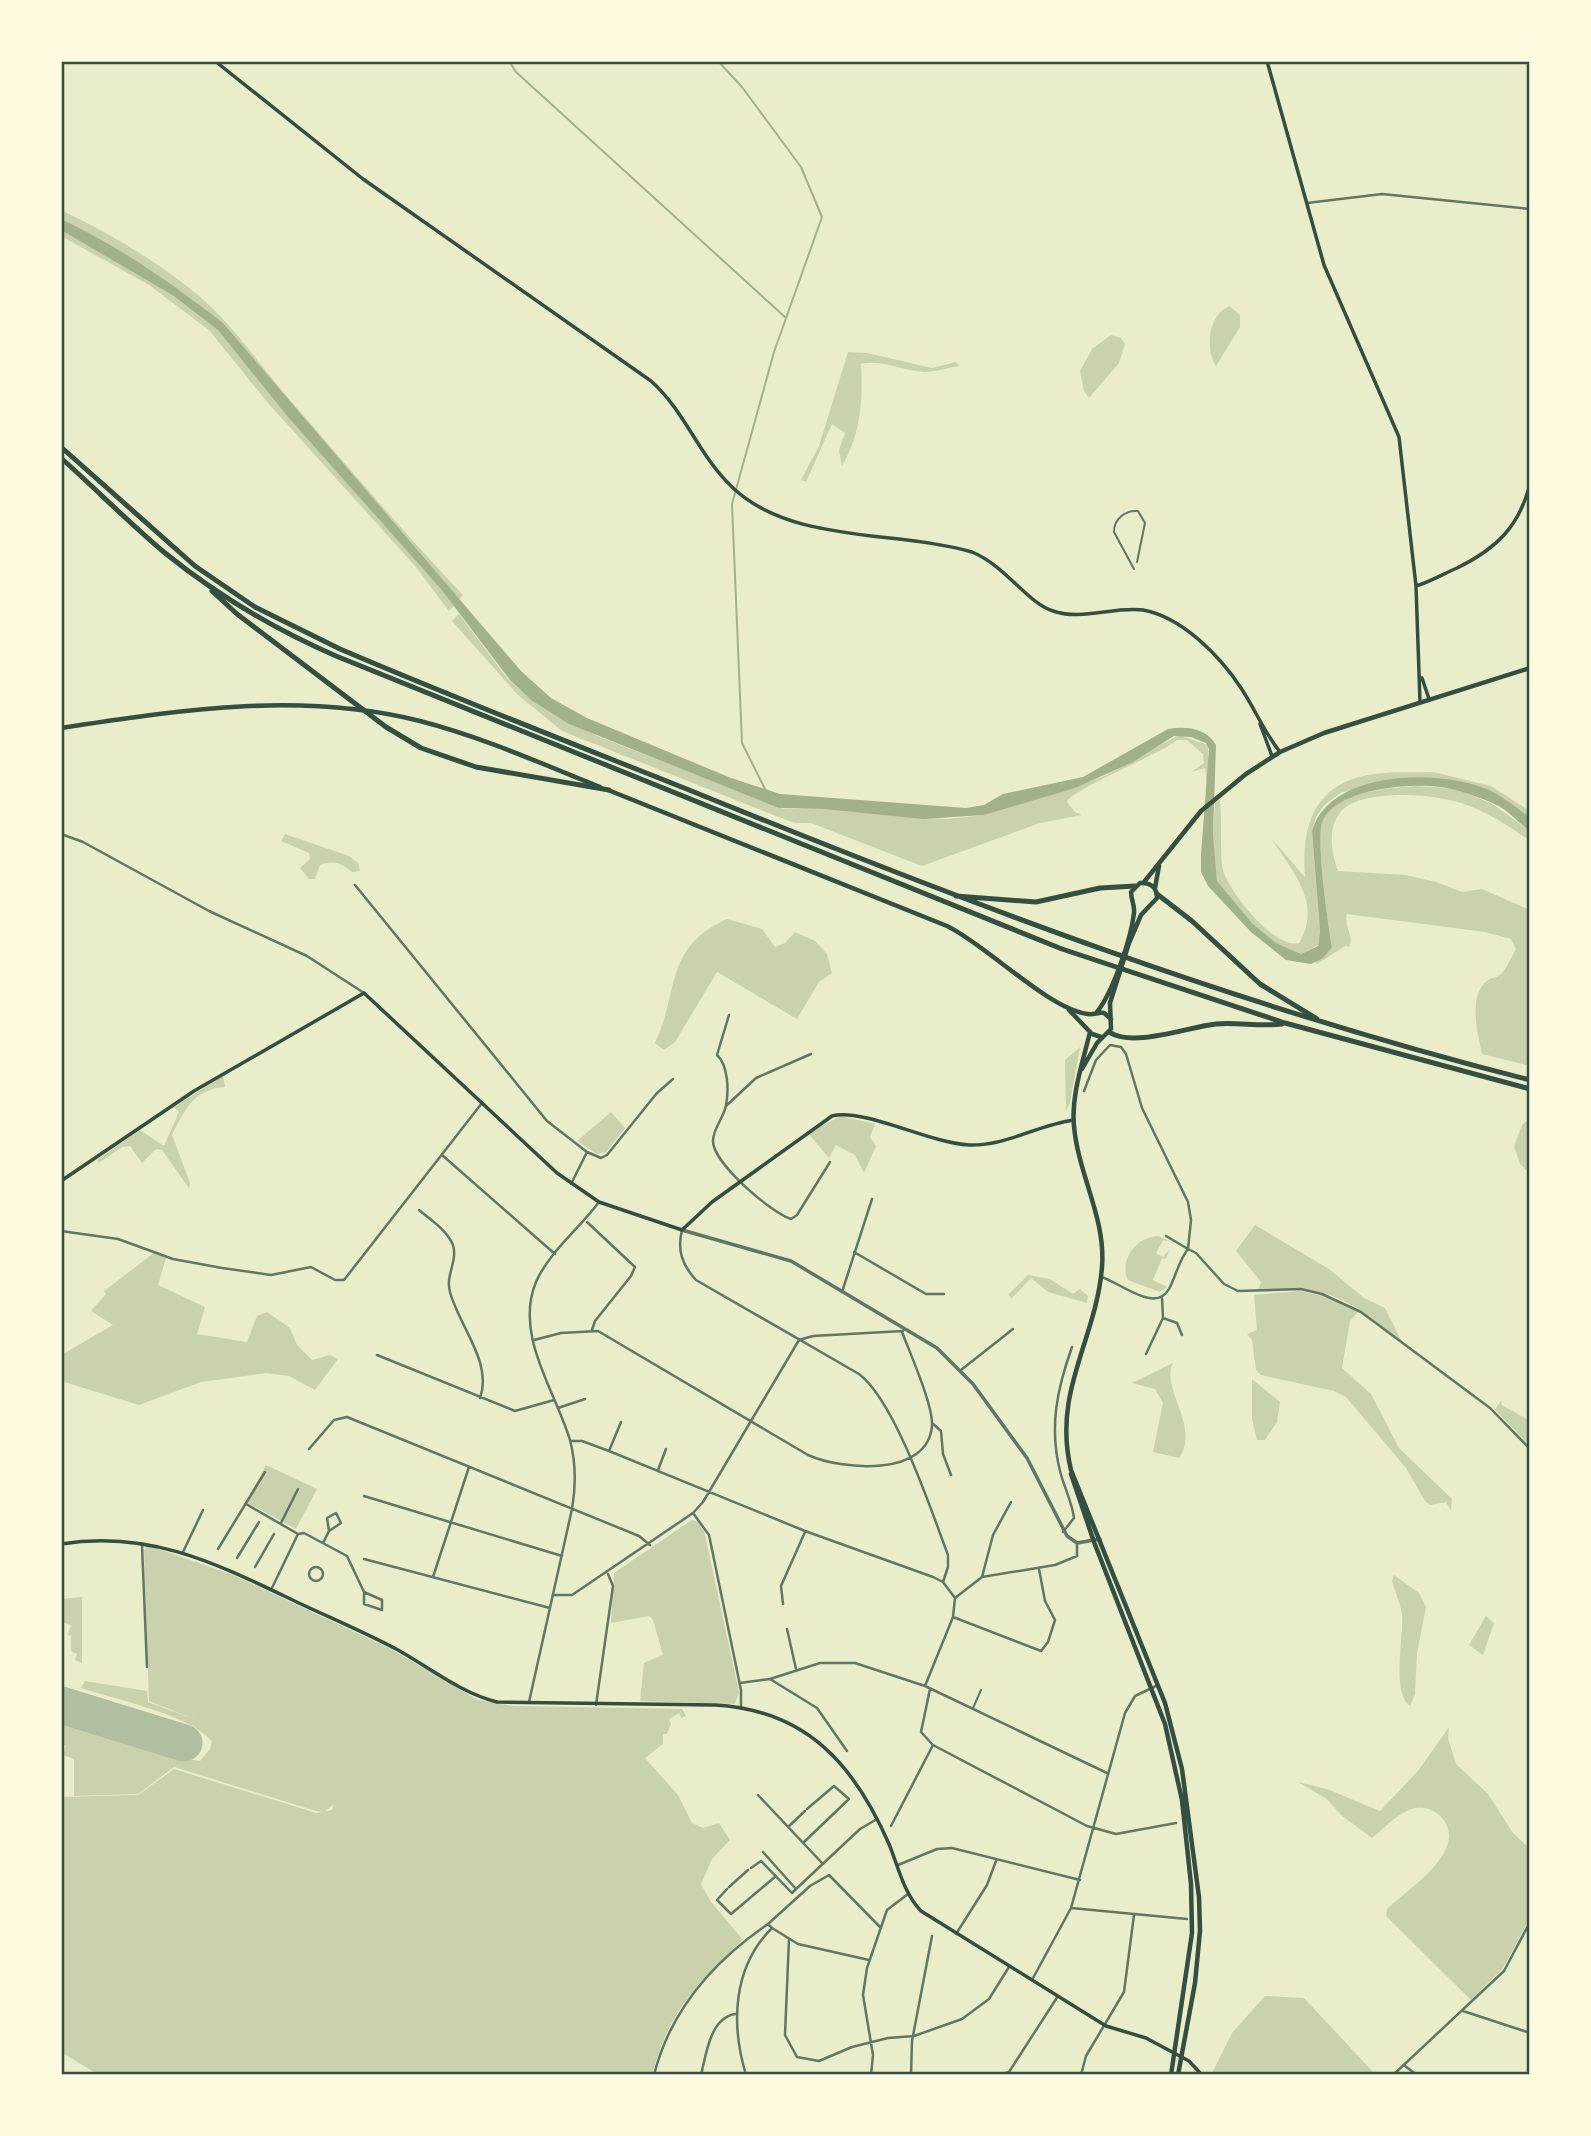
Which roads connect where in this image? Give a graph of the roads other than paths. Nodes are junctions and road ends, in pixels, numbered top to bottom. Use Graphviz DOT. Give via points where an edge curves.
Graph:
graph roads {
  1 [pos="215,61"];
  2 [pos="1267,61"];
  3 [pos="1306,204"];
  4 [pos="1530,209"];
  5 [pos="61,447"];
  6 [pos="61,458"];
  7 [pos="1530,484"];
  8 [pos="1137,562"];
  9 [pos="1134,569"];
  10 [pos="200,579"];
  11 [pos="1416,586"];
  12 [pos="1530,668"];
  13 [pos="1420,672"];
  14 [pos="1429,699"];
  15 [pos="1420,702"];
  16 [pos="1259,719"];
  17 [pos="61,728"];
  18 [pos="1280,752"];
  19 [pos="1272,756"];
  20 [pos="609,790"];
  21 [pos="61,834"];
  22 [pos="1160,862"];
  23 [pos="1144,882"];
  24 [pos="355,885"];
  25 [pos="1135,886"];
  26 [pos="1156,891"];
  27 [pos="953,897"];
  28 [pos="1134,904"];
  29 [pos="1147,908"];
  30 [pos="1127,943"];
  31 [pos="1113,985"];
  32 [pos="364,993"];
  33 [pos="1067,1008"];
  34 [pos="1095,1013"];
  35 [pos="729,1015"];
  36 [pos="1111,1019"];
  37 [pos="1285,1023"];
  38 [pos="1329,1026"];
  39 [pos="1089,1029"];
  40 [pos="1109,1032"];
  41 [pos="1102,1037"];
  42 [pos="811,1054"];
  43 [pos="717,1055"];
  44 [pos="713,1059"];
  45 [pos="1080,1073"];
  46 [pos="673,1079"];
  47 [pos="1530,1080"];
  48 [pos="1530,1089"];
  49 [pos="1084,1091"];
  50 [pos="482,1103"];
  51 [pos="726,1106"];
  52 [pos="1073,1120"];
  53 [pos="587,1152"];
  54 [pos="442,1155"];
  55 [pos="830,1162"];
  56 [pos="61,1181"];
  57 [pos="740,1181"];
  58 [pos="571,1184"];
  59 [pos="872,1199"];
  60 [pos="599,1202"];
  61 [pos="419,1210"];
  62 [pos="586,1220"];
  63 [pos="682,1230"];
  64 [pos="61,1231"];
  65 [pos="1166,1236"];
  66 [pos="1188,1249"];
  67 [pos="855,1252"];
  68 [pos="555,1254"];
  69 [pos="1101,1277"];
  70 [pos="842,1292"];
  71 [pos="943,1294"];
  72 [pos="1162,1298"];
  73 [pos="1163,1318"];
  74 [pos="905,1327"];
  75 [pos="1013,1329"];
  76 [pos="592,1330"];
  77 [pos="902,1332"];
  78 [pos="1182,1335"];
  79 [pos="534,1340"];
  80 [pos="799,1340"];
  81 [pos="1072,1347"];
  82 [pos="1146,1354"];
  83 [pos="377,1355"];
  84 [pos="961,1370"];
  85 [pos="480,1398"];
  86 [pos="554,1399"];
  87 [pos="585,1399"];
  88 [pos="558,1408"];
  89 [pos="751,1421"];
  90 [pos="621,1422"];
  91 [pos="932,1423"];
  92 [pos="570,1441"];
  93 [pos="309,1449"];
  94 [pos="666,1449"];
  95 [pos="1530,1449"];
  96 [pos="609,1451"];
  97 [pos="909,1457"];
  98 [pos="469,1467"];
  99 [pos="1071,1469"];
  100 [pos="658,1470"];
  101 [pos="265,1472"];
  102 [pos="951,1475"];
  103 [pos="298,1489"];
  104 [pos="710,1491"];
  105 [pos="365,1496"];
  106 [pos="1011,1502"];
  107 [pos="246,1504"];
  108 [pos="572,1509"];
  109 [pos="202,1510"];
  110 [pos="693,1513"];
  111 [pos="259,1522"];
  112 [pos="451,1522"];
  113 [pos="281,1523"];
  114 [pos="329,1531"];
  115 [pos="805,1531"];
  116 [pos="1063,1532"];
  117 [pos="274,1534"];
  118 [pos="298,1534"];
  119 [pos="1100,1539"];
  120 [pos="1094,1542"];
  121 [pos="143,1543"];
  122 [pos="323,1543"];
  123 [pos="1077,1543"];
  124 [pos="61,1544"];
  125 [pos="650,1545"];
  126 [pos="218,1549"];
  127 [pos="183,1552"];
  128 [pos="562,1556"];
  129 [pos="237,1558"];
  130 [pos="364,1559"];
  131 [pos="255,1567"];
  132 [pos="1039,1569"];
  133 [pos="608,1573"];
  134 [pos="433,1577"];
  135 [pos="982,1577"];
  136 [pos="943,1582"];
  137 [pos="271,1590"];
  138 [pos="363,1592"];
  139 [pos="554,1595"];
  140 [pos="955,1598"];
  141 [pos="783,1604"];
  142 [pos="551,1608"];
  143 [pos="953,1617"];
  144 [pos="787,1629"];
  145 [pos="147,1667"];
  146 [pos="796,1670"];
  147 [pos="770,1679"];
  148 [pos="740,1683"];
  149 [pos="1158,1685"];
  150 [pos="925,1686"];
  151 [pos="1151,1688"];
  152 [pos="930,1689"];
  153 [pos="981,1690"];
  154 [pos="529,1704"];
  155 [pos="596,1705"];
  156 [pos="741,1707"];
  157 [pos="972,1709"];
  158 [pos="933,1745"];
  159 [pos="847,1751"];
  160 [pos="1107,1773"];
  161 [pos="758,1795"];
  162 [pos="877,1818"];
  163 [pos="1176,1823"];
  164 [pos="788,1826"];
  165 [pos="891,1826"];
  166 [pos="1092,1827"];
  167 [pos="803,1843"];
  168 [pos="763,1852"];
  169 [pos="996,1860"];
  170 [pos="823,1864"];
  171 [pos="898,1864"];
  172 [pos="776,1875"];
  173 [pos="1080,1880"];
  174 [pos="796,1889"];
  175 [pos="909,1894"];
  176 [pos="1071,1908"];
  177 [pos="1134,1915"];
  178 [pos="1187,1919"];
  179 [pos="1530,1922"];
  180 [pos="768,1924"];
  181 [pos="772,1928"];
  182 [pos="881,1928"];
  183 [pos="956,1934"];
  184 [pos="932,1936"];
  185 [pos="789,1940"];
  186 [pos="869,1960"];
  187 [pos="1009,1966"];
  188 [pos="1032,1980"];
  189 [pos="1058,1996"];
  190 [pos="1463,2011"];
  191 [pos="735,2014"];
  192 [pos="1106,2025"];
  193 [pos="1530,2033"];
  194 [pos="914,2036"];
  195 [pos="870,2041"];
  196 [pos="1176,2054"];
  197 [pos="1182,2057"];
  198 [pos="1405,2065"];
  199 [pos="1009,2073"];
  200 [pos="654,2075"];
  201 [pos="701,2075"];
  202 [pos="746,2075"];
  203 [pos="871,2075"];
  204 [pos="911,2075"];
  205 [pos="998,2075"];
  206 [pos="1081,2075"];
  207 [pos="1171,2075"];
  208 [pos="1178,2075"];
  209 [pos="1202,2075"];
  210 [pos="1393,2075"];
  211 [pos="1417,2075"];
  1 -- 16 [label="main road" via="363,178 651,381 672,402 706,457 731,486 768,513 788,521 972,552 996,565 1054,612 1132,609 1160,615 1188,632 1222,664"];
  2 -- 3 [label="main road"];
  3 -- 4 [label="street" via="1382,194"];
  3 -- 11 [label="main road" via="1330,283 1399,437"];
  5 -- 27 [label="highway" via="177,553 235,594 297,629"];
  6 -- 10 [label="highway"];
  7 -- 11 [label="main road" via="1520,515 1500,541"];
  8 -- 9 [label="lane" via="1145,523 1138,511 1131,511 1117,520 1114,532"];
  10 -- 20 [label="highway" via="237,614 412,744 476,767"];
  10 -- 37 [label="highway" via="270,625 352,663 1019,932"];
  11 -- 13 [label="main road"];
  12 -- 14 [label="main road"];
  13 -- 14 [label="main road"];
  13 -- 15 [label="main road"];
  14 -- 15 [label="main road"];
  15 -- 18 [label="main road"];
  16 -- 18 [label="main road"];
  16 -- 19 [label="main road"];
  17 -- 20 [label="main road" via="220,706 341,708 385,714 482,741"];
  18 -- 19 [label="main road"];
  19 -- 22 [label="main road" via="1201,811"];
  20 -- 33 [label="main road" via="947,926 980,944"];
  21 -- 32 [label="street" via="307,956"];
  22 -- 23 [label="main road"];
  22 -- 26 [label="main road"];
  23 -- 25 [label="main road"];
  23 -- 26 [label="main road"];
  24 -- 53 [label="street" via="547,1121"];
  25 -- 27 [label="highway" via="1036,902"];
  25 -- 28 [label="main road"];
  26 -- 29 [label="main road" via="1154,904"];
  26 -- 38 [label="highway" via="1261,984"];
  27 -- 38 [label="highway"];
  28 -- 29 [label="main road"];
  28 -- 30 [label="main road"];
  29 -- 30 [label="main road"];
  30 -- 31 [label="main road"];
  31 -- 34 [label="main road"];
  31 -- 36 [label="main road"];
  32 -- 50 [label="main road"];
  32 -- 56 [label="main road" via="205,1084"];
  33 -- 34 [label="main road"];
  33 -- 39 [label="main road"];
  34 -- 36 [label="main road"];
  34 -- 39 [label="main road"];
  35 -- 43 [label="street"];
  36 -- 40 [label="main road"];
  37 -- 40 [label="highway" via="1217,1024 1139,1038"];
  37 -- 48 [label="highway"];
  38 -- 47 [label="highway"];
  39 -- 41 [label="main road"];
  39 -- 45 [label="main road"];
  40 -- 41 [label="main road"];
  41 -- 45 [label="main road"];
  42 -- 51 [label="street" via="756,1078"];
  43 -- 44 [label="street"];
  43 -- 51 [label="street" via="725,1066"];
  45 -- 52 [label="main road"];
  46 -- 53 [label="street" via="607,1155 601,1158"];
  49 -- 66 [label="street" via="1101,1052 1110,1045 1121,1047 1139,1101 1188,1202"];
  50 -- 54 [label="street"];
  50 -- 58 [label="main road"];
  51 -- 57 [label="street" via="713,1144"];
  52 -- 57 [label="main road" via="1007,1141 969,1145 836,1115"];
  52 -- 69 [label="main road" via="1098,1226"];
  53 -- 58 [label="street"];
  54 -- 64 [label="street" via="352,1273 340,1281 311,1267 263,1275 173,1259 118,1238"];
  54 -- 68 [label="street"];
  55 -- 57 [label="street" via="791,1219 764,1205"];
  57 -- 63 [label="main road"];
  58 -- 60 [label="main road"];
  59 -- 67 [label="street"];
  60 -- 62 [label="street"];
  60 -- 63 [label="main road"];
  61 -- 85 [label="street" via="452,1243 449,1291 485,1378"];
  62 -- 68 [label="street"];
  62 -- 76 [label="street" via="635,1267"];
  63 -- 70 [label="street" via="782,1257"];
  63 -- 80 [label="street" via="680,1254 696,1280"];
  65 -- 66 [label="street"];
  66 -- 72 [label="street"];
  66 -- 95 [label="street" via="1224,1284 1238,1291 1301,1289 1361,1312 1490,1408"];
  67 -- 70 [label="street"];
  67 -- 71 [label="street" via="926,1294"];
  68 -- 79 [label="street" via="532,1295 529,1325"];
  69 -- 72 [label="street" via="1151,1299"];
  69 -- 99 [label="main road" via="1067,1396 1064,1434"];
  70 -- 74 [label="street"];
  72 -- 73 [label="street"];
  73 -- 78 [label="street" via="1177,1323"];
  73 -- 82 [label="street"];
  74 -- 77 [label="street"];
  74 -- 84 [label="street"];
  75 -- 84 [label="street"];
  76 -- 79 [label="street"];
  76 -- 89 [label="street"];
  77 -- 80 [label="street"];
  77 -- 91 [label="street"];
  79 -- 86 [label="street"];
  80 -- 89 [label="street"];
  80 -- 97 [label="street" via="869,1382 889,1410"];
  81 -- 116 [label="street" via="1054,1420 1058,1464 1074,1518"];
  83 -- 85 [label="street"];
  84 -- 116 [label="street" via="1028,1460"];
  85 -- 86 [label="street" via="520,1411"];
  86 -- 88 [label="street"];
  87 -- 88 [label="street"];
  88 -- 92 [label="street"];
  89 -- 97 [label="street" via="808,1455 834,1464 869,1467"];
  89 -- 104 [label="street"];
  90 -- 96 [label="street"];
  91 -- 97 [label="street" via="923,1447"];
  91 -- 102 [label="street" via="941,1431"];
  92 -- 96 [label="street"];
  92 -- 108 [label="street" via="575,1478"];
  93 -- 98 [label="street" via="334,1420 347,1417"];
  94 -- 100 [label="street"];
  96 -- 100 [label="street"];
  97 -- 136 [label="street" via="948,1555"];
  98 -- 108 [label="street"];
  98 -- 112 [label="street"];
  99 -- 119 [label="main road"];
  99 -- 120 [label="main road"];
  100 -- 104 [label="street"];
  101 -- 107 [label="street"];
  103 -- 113 [label="street"];
  104 -- 110 [label="street"];
  104 -- 115 [label="street"];
  105 -- 112 [label="street"];
  106 -- 135 [label="street" via="993,1535"];
  107 -- 113 [label="street"];
  107 -- 126 [label="street"];
  108 -- 125 [label="street" via="639,1536"];
  108 -- 128 [label="street"];
  109 -- 127 [label="street"];
  110 -- 125 [label="street"];
  110 -- 148 [label="street" via="709,1535"];
  111 -- 129 [label="street"];
  112 -- 128 [label="street"];
  112 -- 134 [label="street"];
  113 -- 118 [label="street"];
  114 -- 114 [label="street" via="327,1518 336,1513 341,1523"];
  114 -- 122 [label="street"];
  115 -- 136 [label="street"];
  115 -- 141 [label="street" via="781,1586"];
  116 -- 123 [label="street"];
  117 -- 131 [label="street"];
  118 -- 122 [label="street"];
  118 -- 137 [label="street"];
  119 -- 120 [label="street"];
  119 -- 149 [label="main road"];
  120 -- 123 [label="street"];
  120 -- 151 [label="main road"];
  121 -- 124 [label="main road" via="101,1540"];
  121 -- 127 [label="main road"];
  121 -- 145 [label="street"];
  122 -- 138 [label="street" via="347,1556"];
  123 -- 132 [label="street" via="1077,1556"];
  125 -- 133 [label="street"];
  127 -- 137 [label="main road"];
  128 -- 139 [label="street"];
  130 -- 134 [label="street"];
  132 -- 135 [label="street"];
  132 -- 143 [label="street" via="1055,1625 1041,1651"];
  133 -- 139 [label="street" via="572,1595"];
  133 -- 155 [label="street" via="613,1586"];
  134 -- 142 [label="street"];
  135 -- 140 [label="street"];
  136 -- 140 [label="street"];
  137 -- 154 [label="main road" via="395,1648 477,1697"];
  138 -- 138 [label="street" via="382,1600 382,1610 364,1604"];
  139 -- 142 [label="street"];
  140 -- 143 [label="street"];
  142 -- 154 [label="street"];
  143 -- 150 [label="street"];
  144 -- 146 [label="street"];
  146 -- 147 [label="street"];
  146 -- 150 [label="street" via="850,1662"];
  147 -- 148 [label="street"];
  147 -- 159 [label="street" via="817,1708"];
  148 -- 156 [label="street"];
  149 -- 151 [label="street"];
  149 -- 197 [label="main road" via="1177,1741 1199,1897 1199,1945"];
  150 -- 152 [label="street"];
  151 -- 160 [label="street" via="1135,1696 1125,1713"];
  151 -- 196 [label="main road" via="1177,1771 1191,1884 1192,1949"];
  152 -- 157 [label="street"];
  152 -- 158 [label="street" via="921,1732"];
  153 -- 157 [label="lane"];
  154 -- 155 [label="main road"];
  155 -- 156 [label="main road"];
  156 -- 162 [label="main road" via="786,1720 818,1741 852,1777"];
  157 -- 160 [label="street"];
  158 -- 165 [label="street"];
  158 -- 166 [label="street"];
  160 -- 166 [label="street"];
  161 -- 164 [label="street"];
  162 -- 170 [label="street"];
  162 -- 171 [label="main road"];
  163 -- 166 [label="street" via="1116,1834"];
  164 -- 167 [label="street"];
  164 -- 167 [label="street" via="834,1786 849,1799"];
  166 -- 173 [label="street"];
  167 -- 170 [label="street"];
  168 -- 174 [label="street"];
  169 -- 171 [label="street" via="947,1847"];
  169 -- 173 [label="street"];
  169 -- 183 [label="street" via="988,1885"];
  170 -- 174 [label="street"];
  171 -- 175 [label="main road"];
  172 -- 172 [label="street" via="761,1861 717,1900 731,1914"];
  172 -- 174 [label="street" via="792,1893"];
  173 -- 176 [label="street"];
  175 -- 182 [label="street" via="887,1910"];
  175 -- 183 [label="main road" via="921,1911"];
  176 -- 177 [label="street"];
  176 -- 188 [label="street"];
  177 -- 178 [label="street"];
  177 -- 192 [label="street" via="1127,1983"];
  179 -- 190 [label="street" via="1504,1971"];
  180 -- 181 [label="street"];
  180 -- 182 [label="street" via="829,1875"];
  180 -- 200 [label="street" via="691,1996 669,2030"];
  181 -- 185 [label="street"];
  181 -- 191 [label="street" via="752,1956"];
  182 -- 186 [label="street"];
  183 -- 187 [label="main road"];
  184 -- 194 [label="street"];
  185 -- 186 [label="street"];
  185 -- 195 [label="street" via="785,2035 792,2051 814,2062"];
  186 -- 195 [label="street" via="863,1995"];
  187 -- 188 [label="main road"];
  187 -- 194 [label="street" via="989,1999 971,2015"];
  188 -- 189 [label="main road"];
  189 -- 192 [label="main road"];
  189 -- 199 [label="street"];
  190 -- 193 [label="street"];
  190 -- 198 [label="street"];
  191 -- 201 [label="street" via="724,2017 715,2029"];
  191 -- 202 [label="street" via="737,2045"];
  192 -- 196 [label="main road"];
  192 -- 206 [label="street" via="1086,2056"];
  194 -- 195 [label="street"];
  194 -- 204 [label="street"];
  195 -- 203 [label="street"];
  196 -- 197 [label="main road"];
  196 -- 207 [label="main road"];
  197 -- 208 [label="main road"];
  197 -- 209 [label="main road"];
  198 -- 210 [label="street"];
  198 -- 211 [label="street"];
  199 -- 205 [label="street"];
}
